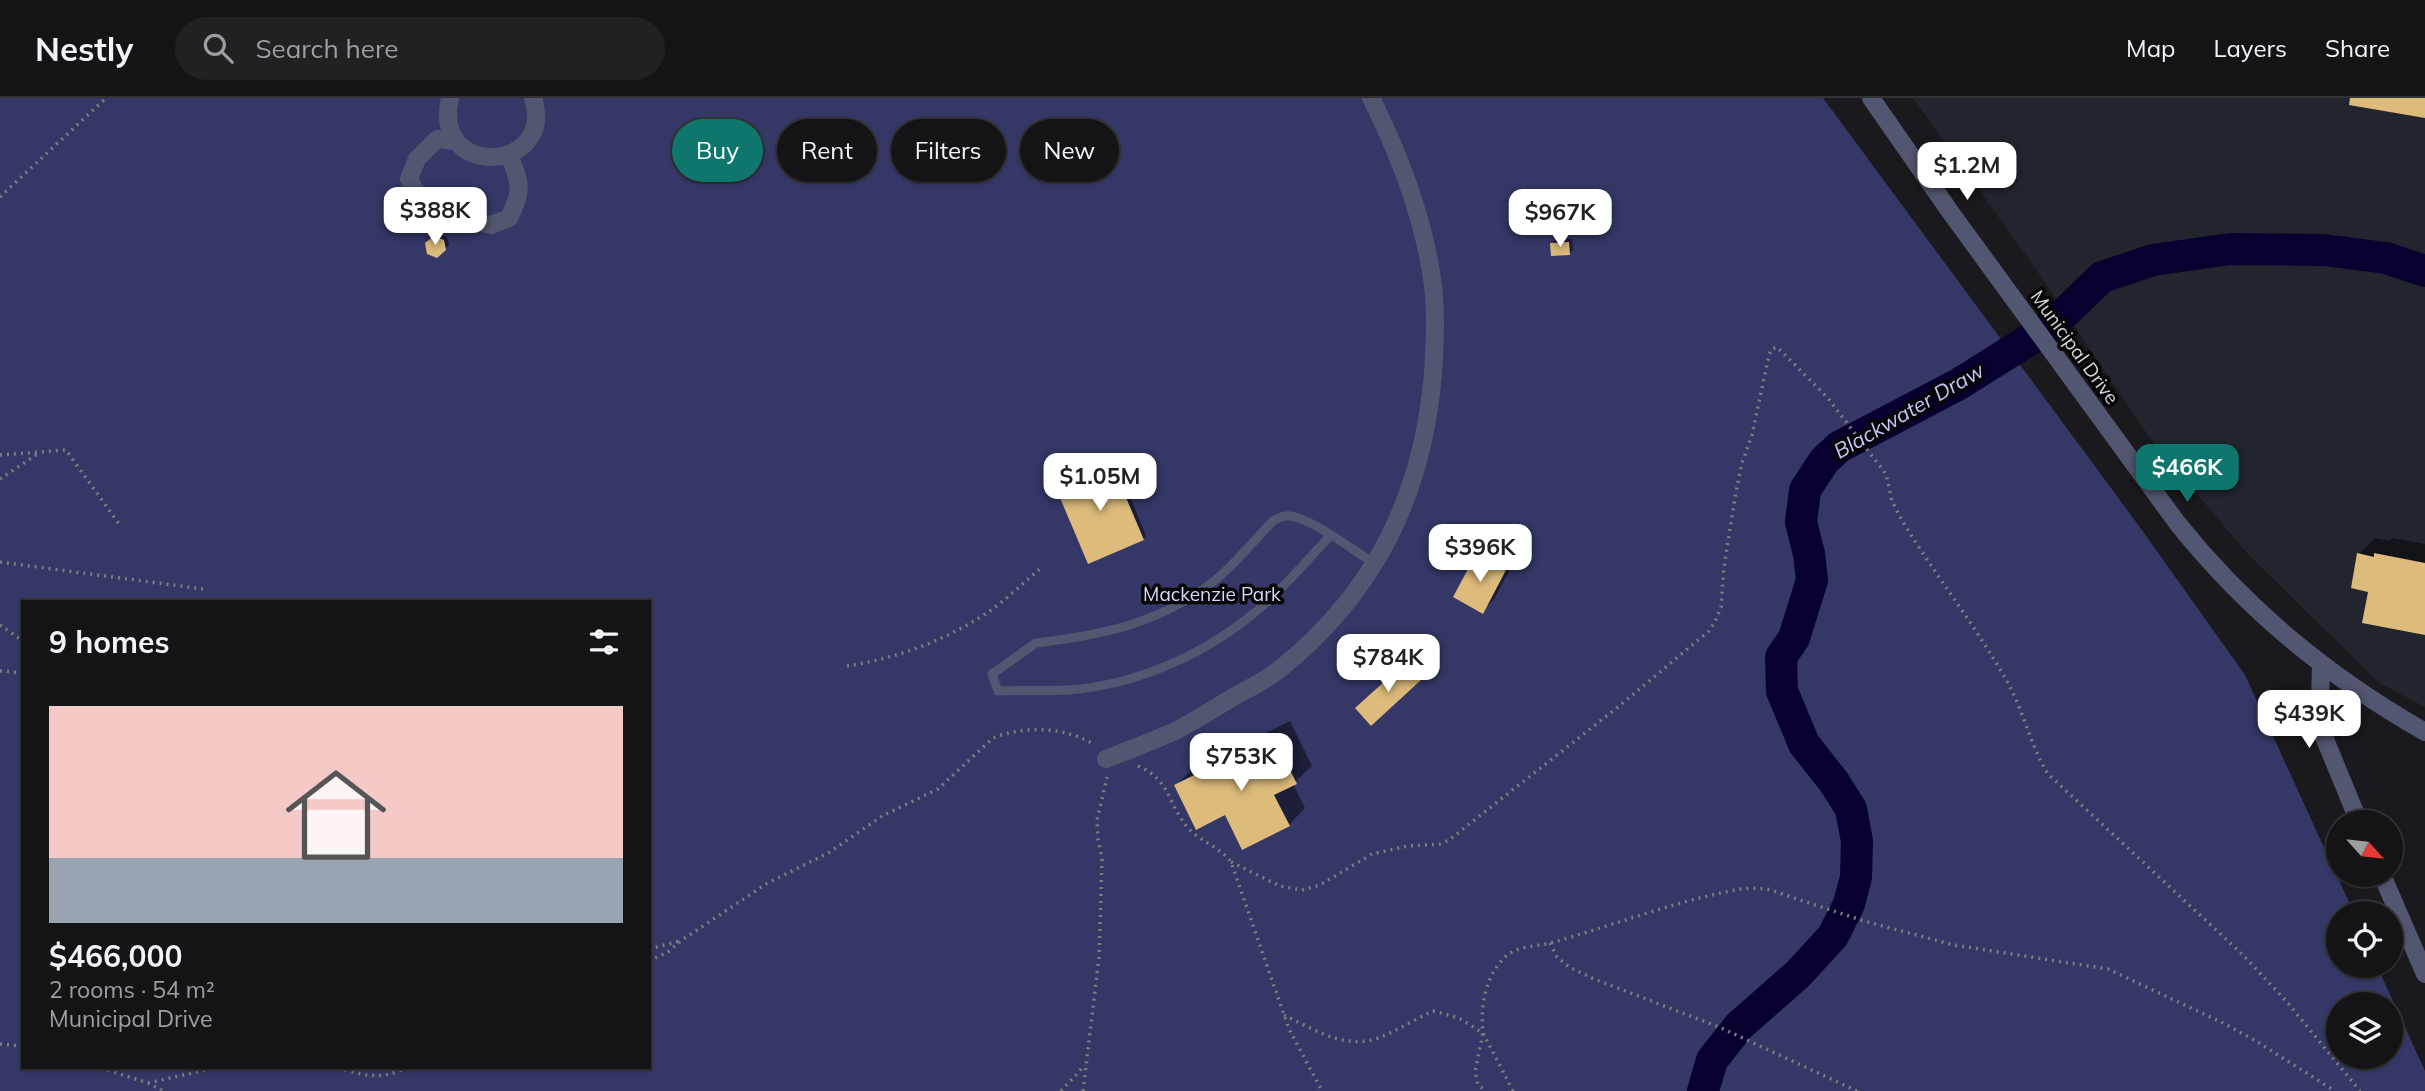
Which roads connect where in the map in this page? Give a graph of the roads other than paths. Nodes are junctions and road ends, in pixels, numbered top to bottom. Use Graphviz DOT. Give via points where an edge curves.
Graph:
graph roads {
  1 [pos="450,98"];
  2 [pos="533,98"];
  3 [pos="1371,98"];
  4 [pos="1871,98"];
  5 [pos="456,141"];
  6 [pos="509,155"];
  7 [pos="1330,536"];
  8 [pos="1374,563"];
  9 [pos="2321,665"];
  10 [pos="2425,732"];
  11 [pos="1106,759"];
  12 [pos="2354,810"];
  13 [pos="2387,887"];
  14 [pos="2425,974"];
  1 -- 5 [label="street" via="447,113"];
  2 -- 6 [label="street" via="536,122 531,136"];
  3 -- 8 [label="street" via="1412,192 1435,300 1431,390 1419,461 1398,520"];
  4 -- 9 [label="street, Municipal Drive" via="2212,567"];
  5 -- 6 [label="street" via="480,157"];
  5 -- 6 [label="street" via="437,139 417,159 409,179 419,198 456,216 491,225 509,218 521,193"];
  7 -- 7 [label="lane" via="1291,516 1274,520 1215,580 1187,600 1113,631 1036,643 992,674 998,691 1104,685 1141,676 1190,655 1267,602"];
  7 -- 8 [label="lane"];
  8 -- 11 [label="street" via="1343,607 1280,669 1177,730"];
  9 -- 10 [label="street, Municipal Drive"];
  9 -- 12 [label="street" via="2322,732"];
  13 -- 14 [label="street"];
}
